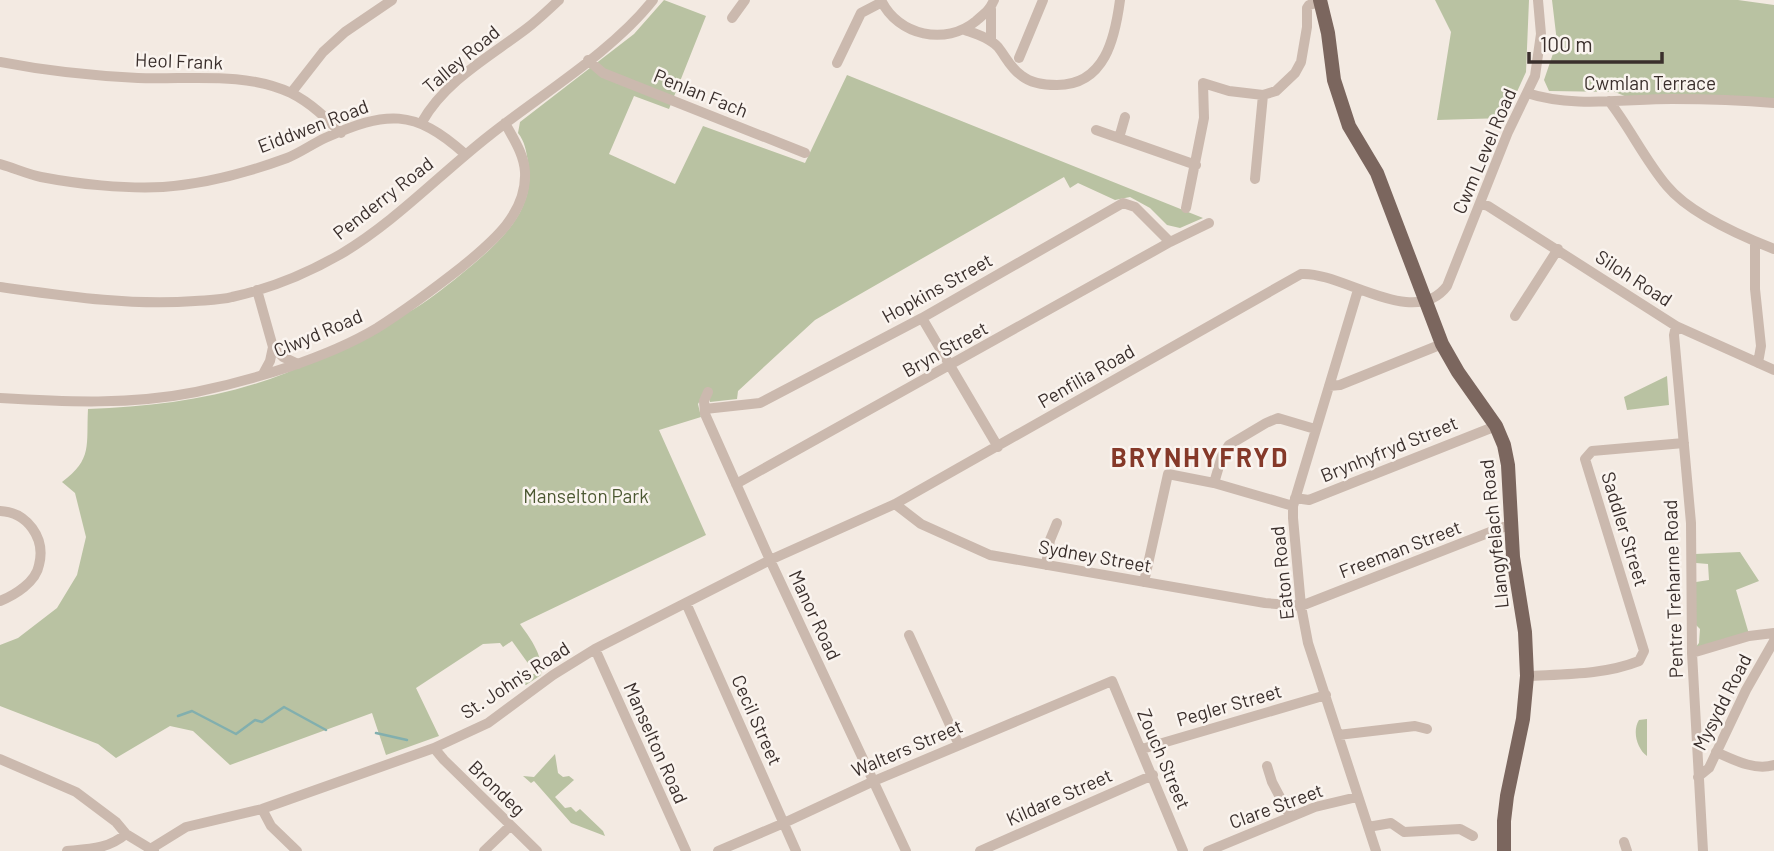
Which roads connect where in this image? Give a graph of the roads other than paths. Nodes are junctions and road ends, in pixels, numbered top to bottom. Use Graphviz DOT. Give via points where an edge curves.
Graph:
graph roads {
  1 [pos="392,0"];
  2 [pos="559,0"];
  3 [pos="653,0"];
  4 [pos="745,0"];
  5 [pos="1043,0"];
  6 [pos="1120,0"];
  7 [pos="1538,0"];
  8 [pos="882,1"];
  9 [pos="1321,1"];
  10 [pos="992,4"];
  11 [pos="732,18"];
  12 [pos="965,30"];
  13 [pos="991,41"];
  14 [pos="1019,58"];
  15 [pos="588,60"];
  16 [pos="0,62"];
  17 [pos="837,64"];
  18 [pos="291,93"];
  19 [pos="1527,93"];
  20 [pos="1263,95"];
  21 [pos="1609,102"];
  22 [pos="1774,103"];
  23 [pos="1125,117"];
  24 [pos="422,122"];
  25 [pos="505,123"];
  26 [pos="1096,130"];
  27 [pos="341,133"];
  28 [pos="1119,138"];
  29 [pos="805,153"];
  30 [pos="465,154"];
  31 [pos="0,164"];
  32 [pos="1196,164"];
  33 [pos="1255,178"];
  34 [pos="1481,204"];
  35 [pos="1186,208"];
  36 [pos="1209,223"];
  37 [pos="1170,242"];
  38 [pos="1755,242"];
  39 [pos="1558,249"];
  40 [pos="1774,249"];
  41 [pos="0,287"];
  42 [pos="257,290"];
  43 [pos="1358,290"];
  44 [pos="1425,302"];
  45 [pos="1515,316"];
  46 [pos="922,318"];
  47 [pos="1676,326"];
  48 [pos="1442,344"];
  49 [pos="273,347"];
  50 [pos="1758,363"];
  51 [pos="298,364"];
  52 [pos="950,367"];
  53 [pos="1774,370"];
  54 [pos="263,374"];
  55 [pos="1329,386"];
  56 [pos="708,392"];
  57 [pos="0,398"];
  58 [pos="705,409"];
  59 [pos="1496,426"];
  60 [pos="1315,429"];
  61 [pos="1684,443"];
  62 [pos="998,447"];
  63 [pos="1214,483"];
  64 [pos="736,484"];
  65 [pos="1294,502"];
  66 [pos="895,504"];
  67 [pos="0,510"];
  68 [pos="1057,523"];
  69 [pos="1513,527"];
  70 [pos="770,560"];
  71 [pos="1046,565"];
  72 [pos="1144,582"];
  73 [pos="0,601"];
  74 [pos="686,603"];
  75 [pos="1301,606"];
  76 [pos="1774,633"];
  77 [pos="909,635"];
  78 [pos="1774,641"];
  79 [pos="595,649"];
  80 [pos="1692,653"];
  81 [pos="1527,676"];
  82 [pos="1112,681"];
  83 [pos="1326,695"];
  84 [pos="1427,729"];
  85 [pos="1338,735"];
  86 [pos="959,745"];
  87 [pos="434,748"];
  88 [pos="1142,749"];
  89 [pos="1716,752"];
  90 [pos="0,759"];
  91 [pos="1774,765"];
  92 [pos="1267,766"];
  93 [pos="1153,775"];
  94 [pos="1698,777"];
  95 [pos="874,780"];
  96 [pos="1357,797"];
  97 [pos="262,809"];
  98 [pos="1290,816"];
  99 [pos="784,823"];
  100 [pos="510,826"];
  101 [pos="1368,827"];
  102 [pos="126,834"];
  103 [pos="1473,836"];
  104 [pos="1236,838"];
  105 [pos="153,849"];
  106 [pos="67,851"];
  107 [pos="297,851"];
  108 [pos="484,851"];
  109 [pos="537,851"];
  110 [pos="687,851"];
  111 [pos="718,851"];
  112 [pos="796,851"];
  113 [pos="906,851"];
  114 [pos="980,851"];
  115 [pos="1183,851"];
  116 [pos="1208,851"];
  117 [pos="1241,851"];
  118 [pos="1376,851"];
  119 [pos="1504,851"];
  120 [pos="1703,851"];
  1 -- 18 [label="street" via="323,52"];
  2 -- 24 [label="street, Talley Road" via="450,86"];
  3 -- 15 [label="street, Penderry Road" via="641,16"];
  4 -- 11 [label="street"];
  5 -- 14 [label="street" via="1019,44"];
  6 -- 13 [label="street" via="1111,47 1098,69 1082,80 1043,85 1024,78"];
  7 -- 19 [label="street, Cwm Level Road" via="1541,48"];
  8 -- 12 [label="street" via="896,21 910,29 929,35"];
  8 -- 17 [label="street" via="861,13"];
  9 -- 20 [label="street" via="1307,8 1301,62 1295,73 1276,92"];
  9 -- 44 [label="main road, Llangyfelach Road" via="1334,80 1349,127 1377,173"];
  10 -- 12 [label="street"];
  10 -- 13 [label="street"];
  12 -- 13 [label="street"];
  15 -- 25 [label="street, Penderry Road"];
  15 -- 29 [label="street, Penlan Fach" via="603,73"];
  16 -- 18 [label="street, Heol Frank" via="134,77 236,81"];
  18 -- 27 [label="street, Heol Frank" via="322,113"];
  19 -- 21 [label="street, Cwmlan Terrace"];
  19 -- 34 [label="street, Cwm Level Road"];
  20 -- 32 [label="street" via="1203,83 1204,118"];
  20 -- 33 [label="street"];
  21 -- 22 [label="street, Cwmlan Terrace"];
  21 -- 38 [label="street" via="1667,187 1688,205"];
  23 -- 28 [label="street"];
  24 -- 27 [label="street, Eiddwen Road" via="384,118"];
  24 -- 30 [label="street, Eiddwen Road"];
  25 -- 30 [label="street, Penderry Road"];
  25 -- 51 [label="street, Clwyd Road" via="519,148 525,172 514,216 498,235 430,292 375,329"];
  26 -- 28 [label="street"];
  27 -- 31 [label="street, Eiddwen Road" via="288,158 163,187 52,178"];
  28 -- 32 [label="street"];
  30 -- 42 [label="street, Penderry Road" via="341,254"];
  32 -- 35 [label="street"];
  34 -- 39 [label="street, Siloh Road"];
  34 -- 44 [label="street, Cwm Level Road" via="1447,286"];
  36 -- 37 [label="street, Bryn Street"];
  37 -- 46 [label="street, Hopkins Street" via="1135,207 1123,203"];
  37 -- 52 [label="street, Bryn Street"];
  38 -- 40 [label="street"];
  38 -- 50 [label="street"];
  39 -- 45 [label="street"];
  39 -- 47 [label="street, Siloh Road"];
  41 -- 42 [label="street, Penderry Road" via="155,304 230,298"];
  42 -- 49 [label="street"];
  43 -- 44 [label="street, Penfilia Road"];
  43 -- 55 [label="street, Eaton Road"];
  43 -- 62 [label="street, Penfilia Road" via="1315,273 1301,274"];
  44 -- 48 [label="main road, Llangyfelach Road"];
  46 -- 52 [label="street"];
  46 -- 58 [label="street, Hopkins Street" via="760,403"];
  47 -- 50 [label="street, Siloh Road"];
  47 -- 61 [label="street, Pentre Treharne Road"];
  48 -- 55 [label="street"];
  48 -- 59 [label="main road, Llangyfelach Road"];
  49 -- 51 [label="street"];
  49 -- 54 [label="street"];
  50 -- 53 [label="street, Siloh Road"];
  51 -- 54 [label="street, Clwyd Road"];
  52 -- 62 [label="street"];
  52 -- 64 [label="street, Bryn Street"];
  54 -- 57 [label="street, Clwyd Road" via="198,392 126,402"];
  55 -- 60 [label="street, Eaton Road"];
  56 -- 58 [label="street"];
  58 -- 64 [label="street, Manor Road"];
  59 -- 65 [label="street, Brynhyfryd Street"];
  59 -- 69 [label="main road, Llangyfelach Road" via="1508,465"];
  60 -- 63 [label="street" via="1278,418 1266,423 1229,445"];
  60 -- 65 [label="street, Eaton Road"];
  61 -- 80 [label="street, Pentre Treharne Road" via="1691,523"];
  61 -- 81 [label="street, Saddler Street" via="1592,451 1585,459 1644,650 1639,661 1577,674"];
  62 -- 66 [label="street, Penfilia Road"];
  63 -- 65 [label="street"];
  63 -- 72 [label="street" via="1168,474"];
  64 -- 70 [label="street, Manor Road"];
  65 -- 75 [label="street, Eaton Road"];
  66 -- 70 [label="street, Penfilia Road"];
  66 -- 71 [label="street, Sydney Street" via="921,524 990,555"];
  67 -- 73 [label="street" via="27,520 40,551 39,567 27,585"];
  68 -- 71 [label="street"];
  69 -- 75 [label="street, Freeman Street"];
  69 -- 81 [label="main road, Llangyfelach Road"];
  70 -- 74 [label="street, St. John's Road"];
  70 -- 95 [label="street, Manor Road"];
  71 -- 72 [label="street, Sydney Street"];
  72 -- 75 [label="street, Sydney Street"];
  74 -- 79 [label="street, St. John's Road"];
  74 -- 99 [label="street, Cecil Street"];
  75 -- 83 [label="street, Eaton Road"];
  76 -- 80 [label="street"];
  77 -- 86 [label="street"];
  78 -- 89 [label="street, Mysydd Road"];
  79 -- 87 [label="street, St. John's Road" via="488,723"];
  79 -- 110 [label="street, Manselton Road"];
  80 -- 94 [label="street, Pentre Treharne Road"];
  81 -- 119 [label="main road, Llangyfelach Road" via="1507,796"];
  82 -- 86 [label="street, Walters Street"];
  82 -- 88 [label="street, Zouch Street"];
  83 -- 85 [label="street, Eaton Road"];
  83 -- 88 [label="street, Pegler Street"];
  84 -- 85 [label="street" via="1415,726"];
  85 -- 96 [label="street, Eaton Road"];
  86 -- 95 [label="street, Walters Street"];
  87 -- 97 [label="street, St. John's Road"];
  87 -- 100 [label="street, Brondeg"];
  88 -- 93 [label="street, Zouch Street"];
  89 -- 91 [label="street" via="1763,768"];
  89 -- 94 [label="street, Mysydd Road"];
  90 -- 102 [label="street" via="76,792"];
  92 -- 98 [label="street"];
  93 -- 114 [label="street, Kildare Street"];
  93 -- 115 [label="street, Zouch Street"];
  94 -- 120 [label="street, Pentre Treharne Road"];
  95 -- 99 [label="street, Walters Street"];
  95 -- 113 [label="street, Manor Road"];
  96 -- 98 [label="street, Clare Street"];
  96 -- 101 [label="street, Eaton Road"];
  97 -- 105 [label="street, St. John's Road" via="186,827"];
  97 -- 107 [label="street" via="271,826"];
  98 -- 104 [label="street, Clare Street"];
  99 -- 111 [label="street, Walters Street"];
  99 -- 112 [label="street, Cecil Street"];
  100 -- 108 [label="street"];
  100 -- 109 [label="street, Brondeg"];
  101 -- 103 [label="street" via="1385,822 1404,832 1462,824"];
  101 -- 118 [label="street, Eaton Road"];
  102 -- 105 [label="street"];
  102 -- 106 [label="street" via="99,849"];
  104 -- 116 [label="street, Clare Street"];
  104 -- 117 [label="street"];
}
